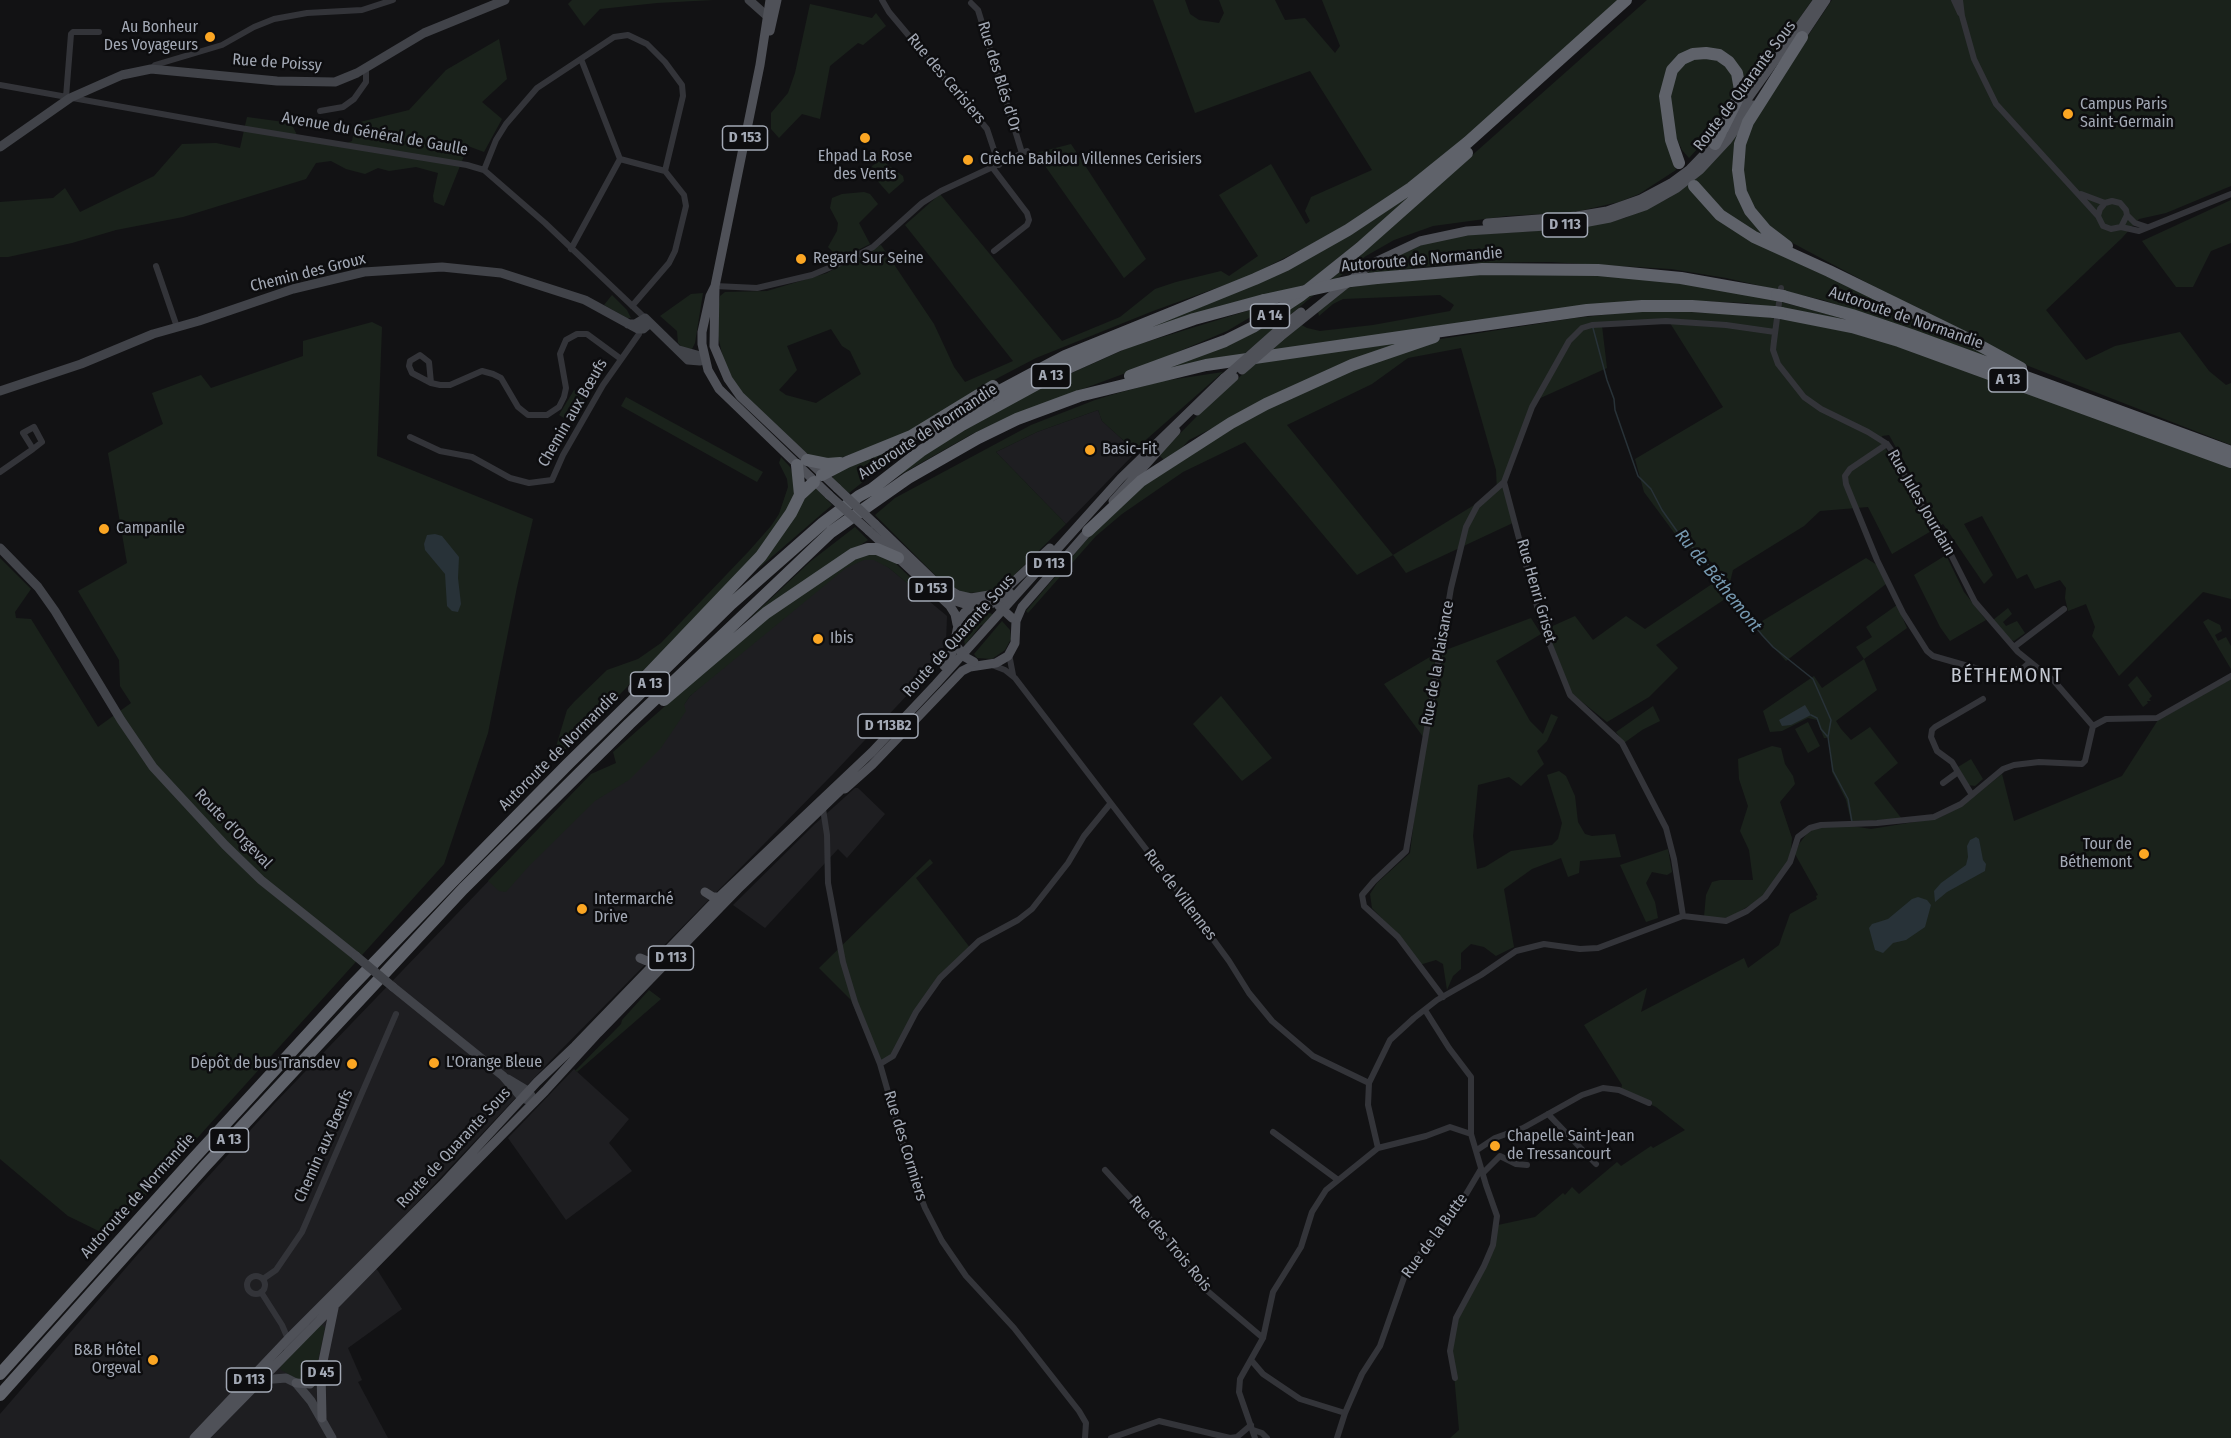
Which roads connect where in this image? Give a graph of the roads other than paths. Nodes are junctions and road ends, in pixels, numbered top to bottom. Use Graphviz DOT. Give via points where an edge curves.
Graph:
graph roads {
  1 [pos="393,0"];
  2 [pos="505,0"];
  3 [pos="882,0"];
  4 [pos="1626,0"];
  5 [pos="1637,0"];
  6 [pos="1818,0"];
  7 [pos="1826,0"];
  8 [pos="1954,0"];
  9 [pos="1960,0"];
  10 [pos="773,1"];
  11 [pos="751,2"];
  12 [pos="971,3"];
  13 [pos="767,16"];
  14 [pos="1962,16"];
  15 [pos="99,32"];
  16 [pos="1802,37"];
  17 [pos="1571,55"];
  18 [pos="580,59"];
  19 [pos="760,65"];
  20 [pos="366,68"];
  21 [pos="151,69"];
  22 [pos="1539,84"];
  23 [pos="0,85"];
  24 [pos="68,98"];
  25 [pos="320,111"];
  26 [pos="1714,144"];
  27 [pos="0,147"];
  28 [pos="620,159"];
  29 [pos="1679,163"];
  30 [pos="995,166"];
  31 [pos="484,170"];
  32 [pos="665,171"];
  33 [pos="1694,186"];
  34 [pos="2078,193"];
  35 [pos="2231,194"];
  36 [pos="2105,203"];
  37 [pos="2127,215"];
  38 [pos="2098,216"];
  39 [pos="2121,227"];
  40 [pos="2147,228"];
  41 [pos="571,249"];
  42 [pos="994,251"];
  43 [pos="156,266"];
  44 [pos="1829,271"];
  45 [pos="715,286"];
  46 [pos="1780,293"];
  47 [pos="641,319"];
  48 [pos="177,327"];
  49 [pos="1468,327"];
  50 [pos="1775,332"];
  51 [pos="1279,334"];
  52 [pos="715,350"];
  53 [pos="1065,356"];
  54 [pos="704,357"];
  55 [pos="621,359"];
  56 [pos="1229,377"];
  57 [pos="431,383"];
  58 [pos="1216,385"];
  59 [pos="732,386"];
  60 [pos="0,391"];
  61 [pos="2069,391"];
  62 [pos="1079,396"];
  63 [pos="1178,429"];
  64 [pos="410,437"];
  65 [pos="1887,444"];
  66 [pos="33,449"];
  67 [pos="2231,452"];
  68 [pos="847,462"];
  69 [pos="2231,462"];
  70 [pos="802,463"];
  71 [pos="0,472"];
  72 [pos="818,479"];
  73 [pos="1504,482"];
  74 [pos="800,495"];
  75 [pos="859,495"];
  76 [pos="872,527"];
  77 [pos="1088,531"];
  78 [pos="0,548"];
  79 [pos="1050,548"];
  80 [pos="898,558"];
  81 [pos="928,574"];
  82 [pos="977,605"];
  83 [pos="995,605"];
  84 [pos="2064,609"];
  85 [pos="1014,622"];
  86 [pos="957,624"];
  87 [pos="957,644"];
  88 [pos="2014,647"];
  89 [pos="1009,654"];
  90 [pos="2030,662"];
  91 [pos="987,665"];
  92 [pos="2231,676"];
  93 [pos="1015,678"];
  94 [pos="1983,699"];
  95 [pos="629,724"];
  96 [pos="2093,726"];
  97 [pos="568,764"];
  98 [pos="1958,772"];
  99 [pos="1943,783"];
  100 [pos="1972,795"];
  101 [pos="1110,804"];
  102 [pos="823,809"];
  103 [pos="812,814"];
  104 [pos="825,822"];
  105 [pos="705,892"];
  106 [pos="719,897"];
  107 [pos="1683,916"];
  108 [pos="664,954"];
  109 [pos="639,958"];
  110 [pos="1443,997"];
  111 [pos="1425,1010"];
  112 [pos="396,1014"];
  113 [pos="880,1064"];
  114 [pos="1369,1083"];
  115 [pos="525,1094"];
  116 [pos="534,1102"];
  117 [pos="1649,1102"];
  118 [pos="1548,1114"];
  119 [pos="1273,1132"];
  120 [pos="1472,1134"];
  121 [pos="1378,1148"];
  122 [pos="1478,1150"];
  123 [pos="1596,1164"];
  124 [pos="1527,1165"];
  125 [pos="1105,1170"];
  126 [pos="1482,1171"];
  127 [pos="1338,1180"];
  128 [pos="263,1279"];
  129 [pos="261,1292"];
  130 [pos="334,1306"];
  131 [pos="310,1321"];
  132 [pos="282,1325"];
  133 [pos="329,1328"];
  134 [pos="1263,1338"];
  135 [pos="288,1340"];
  136 [pos="1251,1360"];
  137 [pos="275,1367"];
  138 [pos="321,1371"];
  139 [pos="0,1374"];
  140 [pos="286,1378"];
  141 [pos="1455,1378"];
  142 [pos="261,1380"];
  143 [pos="296,1383"];
  144 [pos="0,1395"];
  145 [pos="1345,1413"];
  146 [pos="322,1418"];
  147 [pos="1252,1428"];
  148 [pos="194,1438"];
  149 [pos="204,1438"];
  150 [pos="333,1438"];
  151 [pos="1086,1438"];
  152 [pos="1111,1438"];
  153 [pos="1255,1438"];
  154 [pos="1267,1438"];
  155 [pos="1337,1438"];
  1 -- 21 [label="street" via="362,10 274,19 222,45"];
  2 -- 20 [label="street, Rue de Poissy" via="424,33"];
  3 -- 30 [label="street, Rue des Cerisiers" via="987,129"];
  4 -- 17 [label="highway, A 14"];
  5 -- 17 [label="highway, A 14"];
  6 -- 26 [label="main road, Route de Quarante Sous / D 113"];
  7 -- 16 [label="main road, Route de Quarante Sous / D 113"];
  8 -- 14 [label="street"];
  9 -- 14 [label="street"];
  10 -- 11 [label="street"];
  10 -- 13 [label="main road, D 153"];
  10 -- 19 [label="main road, D 153"];
  11 -- 13 [label="street"];
  12 -- 30 [label="street, Rue des Blés d'Or" via="978,10 1025,152"];
  13 -- 19 [label="main road, D 153"];
  14 -- 34 [label="street" via="1979,71 1998,108"];
  15 -- 24 [label="street" via="71,34"];
  16 -- 44 [label="highway" via="1748,122 1740,144 1738,170 1750,211 1766,230"];
  16 -- 51 [label="main road, Route de Quarante Sous / D 113" via="1727,141 1677,188 1610,218 1578,224 1467,231 1420,241 1371,264"];
  17 -- 22 [label="highway, A 14"];
  18 -- 28 [label="street"];
  18 -- 31 [label="street" via="537,88 525,101 501,132"];
  18 -- 32 [label="street" via="614,37 628,35 647,44 665,62 682,85 683,96"];
  19 -- 45 [label="main road, D 153"];
  20 -- 21 [label="street, Rue de Poissy" via="335,82 315,83"];
  20 -- 25 [label="street" via="366,82 354,99 343,107"];
  21 -- 24 [label="street, Rue de Poissy" via="122,75"];
  22 -- 53 [label="highway, A 14" via="1434,171 1348,230 1255,279"];
  22 -- 62 [label="highway, A 14" via="1431,186 1300,296 1225,341"];
  23 -- 24 [label="street, Avenue du Général de Gaulle"];
  24 -- 27 [label="street, Rue de Poissy"];
  24 -- 31 [label="street, Avenue du Général de Gaulle"];
  26 -- 29 [label="highway" via="1737,100 1737,73 1719,55 1693,54 1672,70 1665,96 1671,140"];
  26 -- 51 [label="main road, Route de Quarante Sous / D 113" via="1671,183 1607,211 1448,227 1401,242 1362,263"];
  28 -- 32 [label="street"];
  28 -- 41 [label="street"];
  30 -- 42 [label="street, Rue des Cerisiers" via="1029,220"];
  30 -- 45 [label="street" via="922,203 873,247 850,260 813,275 757,288"];
  31 -- 41 [label="street, Avenue du Général de Gaulle"];
  32 -- 47 [label="street, Chemin aux Bœufs" via="684,195 686,206 675,251"];
  33 -- 44 [label="highway" via="1720,215 1754,237"];
  34 -- 36 [label="street"];
  34 -- 38 [label="street"];
  35 -- 40 [label="street"];
  36 -- 37 [label="street" via="2120,203"];
  36 -- 38 [label="street"];
  37 -- 39 [label="street"];
  37 -- 40 [label="street"];
  38 -- 39 [label="street" via="2107,229"];
  39 -- 40 [label="street" via="2136,231"];
  41 -- 47 [label="street, Avenue du Général de Gaulle"];
  43 -- 48 [label="street"];
  44 -- 61 [label="highway"];
  45 -- 52 [label="main road, D 153"];
  45 -- 54 [label="main road, D 153" via="702,332"];
  46 -- 50 [label="street, Rue Jules Jourdain"];
  46 -- 61 [label="highway, Autoroute de Normandie / A 13"];
  46 -- 75 [label="highway, Autoroute de Normandie / A 13, bridge" via="1598,270 1482,269 1351,281 1264,300 1119,345 1061,371 962,425"];
  47 -- 48 [label="street, Chemin des Groux" via="628,324 567,293 501,273 442,267 364,272 330,279"];
  47 -- 54 [label="street, Avenue du Général de Gaulle" via="678,350"];
  47 -- 55 [label="street, Chemin aux Bœufs"];
  48 -- 60 [label="street, Chemin des Groux"];
  49 -- 62 [label="highway, Autoroute de Normandie / A 13" via="1206,364"];
  49 -- 69 [label="highway, Autoroute de Normandie / A 13" via="1642,306 1777,313 1852,327 1899,341"];
  49 -- 77 [label="highway" via="1353,365 1266,404 1153,472"];
  50 -- 65 [label="street, Rue Jules Jourdain" via="1773,350 1778,364 1804,397"];
  50 -- 73 [label="street, Rue de la Plaisance" via="1666,321 1582,328 1569,341 1542,388"];
  51 -- 56 [label="main road, Route de Quarante Sous / D 113, bridge"];
  52 -- 54 [label="main road"];
  52 -- 59 [label="main road, D 153"];
  53 -- 68 [label="highway" via="1021,370 911,436"];
  53 -- 75 [label="highway, A 14" via="964,412 868,484"];
  54 -- 59 [label="main road, D 153" via="714,360 724,381"];
  54 -- 70 [label="main road, D 153" via="719,389"];
  55 -- 57 [label="street" via="587,334 566,340 560,354 564,397 559,407 547,415 528,415 494,374 482,371 450,385"];
  55 -- 64 [label="street, Chemin aux Bœufs" via="552,480 530,483 510,478 472,457 440,451"];
  56 -- 58 [label="main road, Route de Quarante Sous / D 113"];
  56 -- 63 [label="main road, D 113"];
  57 -- 57 [label="street" via="429,362 420,355 410,361 412,373"];
  58 -- 79 [label="main road" via="1160,431"];
  58 -- 103 [label="main road, Route de Quarante Sous / D 113" via="1121,478 936,684"];
  59 -- 70 [label="main road, D 153"];
  61 -- 67 [label="highway, Autoroute de Normandie / A 13"];
  62 -- 95 [label="highway, Autoroute de Normandie / A 13" via="978,438 868,505 831,532"];
  63 -- 77 [label="main road"];
  63 -- 102 [label="main road, Route de Quarante Sous / D 113" via="1124,481 939,688"];
  65 -- 88 [label="street, Rue Jules Jourdain" via="1939,531 1975,602"];
  65 -- 90 [label="street" via="1850,469 1846,484 1877,560 1927,651 1982,670 2022,669"];
  66 -- 71 [label="street"];
  68 -- 70 [label="highway"];
  68 -- 72 [label="highway"];
  70 -- 72 [label="main road, D 153"];
  70 -- 74 [label="highway"];
  72 -- 74 [label="highway"];
  72 -- 76 [label="main road, D 153, bridge"];
  73 -- 107 [label="street, Rue Henri Griset" via="1542,625 1570,695 1622,743 1666,828"];
  73 -- 110 [label="street, Rue de la Plaisance" via="1477,506 1459,548 1406,852 1362,896 1364,906 1398,937"];
  74 -- 97 [label="highway" via="760,556 576,748"];
  75 -- 97 [label="highway, Autoroute de Normandie / A 13" via="731,604"];
  76 -- 80 [label="main road, D 153"];
  76 -- 81 [label="main road, D 153"];
  77 -- 85 [label="main road" via="1022,607"];
  78 -- 115 [label="street, Route d'Orgeval, bridge" via="54,609 153,767 225,845 261,880"];
  79 -- 81 [label="main road" via="1005,588 985,597 958,595"];
  79 -- 83 [label="main road" via="1007,597"];
  80 -- 86 [label="main road, D 153" via="952,608"];
  80 -- 95 [label="highway" via="883,550 868,549 845,559 766,613 641,721"];
  81 -- 82 [label="main road, D 153" via="953,600"];
  82 -- 83 [label="main road"];
  82 -- 86 [label="main road" via="963,614"];
  83 -- 85 [label="main road, bridge"];
  84 -- 88 [label="street"];
  85 -- 89 [label="main road" via="1016,642"];
  86 -- 87 [label="main road"];
  87 -- 91 [label="main road, bridge" via="966,658"];
  87 -- 103 [label="main road, D 113B2" via="948,663"];
  88 -- 90 [label="street, Rue Jules Jourdain"];
  89 -- 91 [label="main road"];
  89 -- 93 [label="street, Rue de Villennes"];
  90 -- 96 [label="street, Rue Jules Jourdain" via="2054,681"];
  91 -- 93 [label="street, Rue de Villennes" via="1005,670"];
  91 -- 102 [label="main road" via="970,667 959,674 872,765"];
  92 -- 96 [label="street" via="2157,718 2106,719"];
  93 -- 101 [label="street, Rue de Villennes"];
  94 -- 98 [label="street" via="1932,730 1937,751"];
  95 -- 144 [label="highway, Autoroute de Normandie / A 13" via="359,998"];
  96 -- 100 [label="street" via="2085,761 2077,765 2014,765 2003,769"];
  97 -- 139 [label="highway, Autoroute de Normandie / A 13" via="349,990"];
  98 -- 99 [label="street"];
  98 -- 100 [label="street"];
  100 -- 107 [label="street" via="1934,817 1821,825 1804,832 1781,875 1765,897 1747,911 1726,921"];
  101 -- 113 [label="street" via="1032,909 979,940 940,978 916,1012 893,1056"];
  101 -- 114 [label="street, Rue de Villennes" via="1272,1021 1313,1056"];
  102 -- 103 [label="main road, Route de Quarante Sous / D 113"];
  102 -- 104 [label="street, Rue des Cormiers"];
  103 -- 104 [label="street"];
  103 -- 106 [label="main road, Route de Quarante Sous / D 113"];
  103 -- 116 [label="main road, Route de Quarante Sous / D 113"];
  104 -- 113 [label="street, Rue des Cormiers" via="828,883 843,962"];
  105 -- 106 [label="main road"];
  106 -- 108 [label="main road, Route de Quarante Sous / D 113"];
  107 -- 110 [label="street" via="1598,948 1544,944 1524,948"];
  108 -- 109 [label="main road" via="660,952 647,961"];
  108 -- 115 [label="main road, Route de Quarante Sous / D 113"];
  110 -- 111 [label="street"];
  111 -- 114 [label="street" via="1390,1040"];
  111 -- 120 [label="street" via="1471,1077"];
  112 -- 128 [label="street, Chemin aux Bœufs" via="302,1232 276,1270"];
  113 -- 151 [label="street, Rue des Cormiers" via="911,1172 942,1241 966,1276 1023,1338 1079,1411 1086,1423"];
  114 -- 121 [label="street" via="1368,1106"];
  115 -- 116 [label="street"];
  115 -- 131 [label="main road, Route de Quarante Sous / D 113"];
  116 -- 130 [label="main road, Route de Quarante Sous / D 113"];
  117 -- 118 [label="street" via="1603,1088"];
  118 -- 122 [label="street"];
  118 -- 123 [label="street"];
  119 -- 127 [label="street"];
  120 -- 121 [label="street" via="1450,1127"];
  120 -- 122 [label="street"];
  121 -- 127 [label="street"];
  122 -- 126 [label="street"];
  124 -- 126 [label="street" via="1500,1156"];
  125 -- 134 [label="street, Rue des Trois Rois" via="1170,1241 1198,1283"];
  126 -- 141 [label="street" via="1497,1216 1484,1266 1456,1318 1450,1351"];
  126 -- 145 [label="street, Rue de la Butte" via="1406,1272 1380,1346"];
  127 -- 134 [label="street" via="1326,1190 1312,1212 1301,1247 1273,1292"];
  128 -- 129 [label="street"];
  128 -- 129 [label="street" via="253,1276 247,1282 250,1292"];
  129 -- 132 [label="street"];
  130 -- 131 [label="main road, Route de Quarante Sous / D 113"];
  130 -- 133 [label="main road, D 45"];
  131 -- 132 [label="street" via="294,1329"];
  131 -- 133 [label="main road"];
  131 -- 135 [label="main road, Route de Quarante Sous / D 113"];
  131 -- 137 [label="main road, Route de Quarante Sous / D 113"];
  131 -- 137 [label="street, D 45" via="275,1361"];
  132 -- 135 [label="street"];
  133 -- 138 [label="main road, D 45"];
  134 -- 136 [label="street"];
  135 -- 148 [label="main road, Route de Quarante Sous / D 113"];
  136 -- 145 [label="street" via="1263,1374 1300,1399"];
  136 -- 147 [label="street" via="1239,1385"];
  137 -- 140 [label="street, D 45"];
  137 -- 142 [label="main road, Route de Quarante Sous / D 113"];
  138 -- 143 [label="main road, D 45" via="310,1384"];
  138 -- 146 [label="main road, D 45"];
  140 -- 142 [label="street, D 45"];
  140 -- 143 [label="street, D 45"];
  142 -- 149 [label="main road, Route de Quarante Sous / D 113"];
  143 -- 146 [label="street, D 45"];
  145 -- 155 [label="street, Rue de la Butte"];
  146 -- 150 [label="street, D 45"];
  147 -- 152 [label="street" via="1230,1438 1159,1421"];
  147 -- 153 [label="street"];
  147 -- 154 [label="street"];
}
